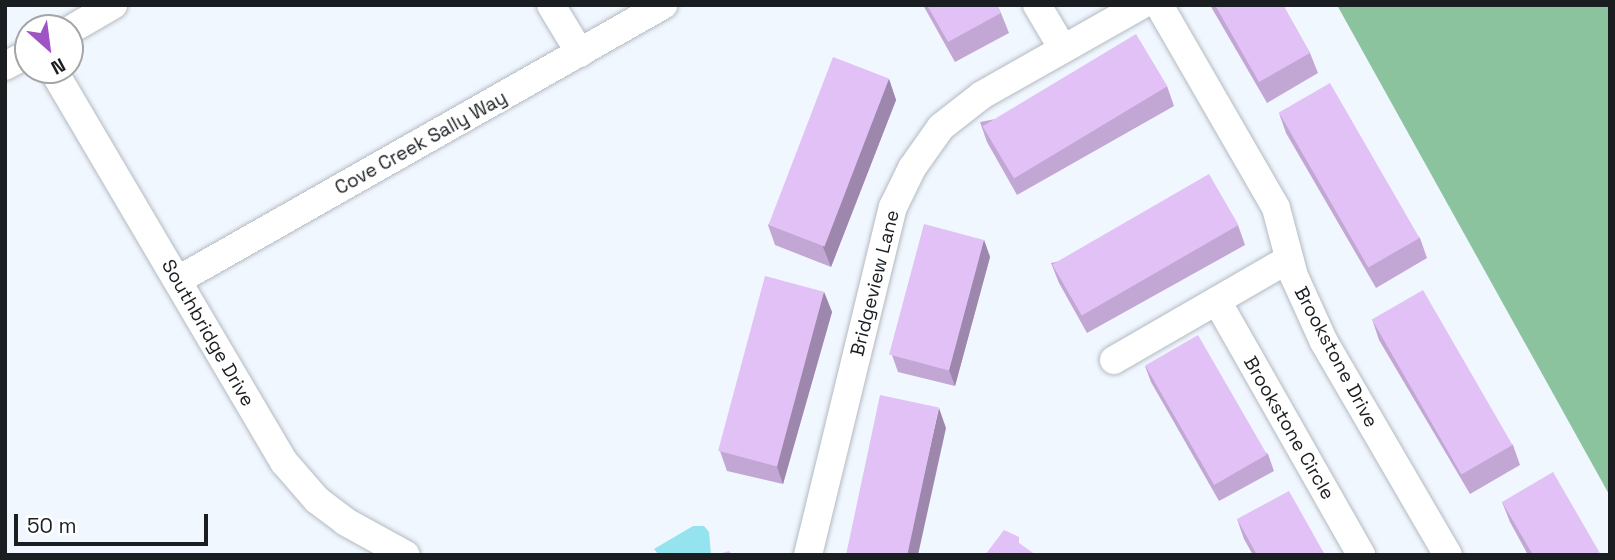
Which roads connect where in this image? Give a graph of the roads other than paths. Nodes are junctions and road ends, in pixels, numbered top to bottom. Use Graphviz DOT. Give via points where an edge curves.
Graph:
graph roads {
  1 [pos="113,5"];
  2 [pos="551,5"];
  3 [pos="663,5"];
  4 [pos="1037,5"];
  5 [pos="1141,5"];
  6 [pos="1159,5"];
  7 [pos="84,22"];
  8 [pos="1063,49"];
  9 [pos="580,53"];
  10 [pos="61,84"];
  11 [pos="1289,259"];
  12 [pos="178,281"];
  13 [pos="1217,301"];
  14 [pos="1114,360"];
  15 [pos="406,555"];
  16 [pos="808,555"];
  17 [pos="1361,555"];
  18 [pos="1448,555"];
  1 -- 7 [label="street"];
  2 -- 9 [label="street"];
  3 -- 9 [label="street, Cove Creek Sally Way"];
  4 -- 8 [label="street"];
  5 -- 8 [label="street, Bridgeview Lane"];
  6 -- 11 [label="street, Brookstone Drive" via="1276,208"];
  8 -- 16 [label="street, Bridgeview Lane" via="982,94 941,127 912,168 893,207"];
  9 -- 12 [label="street, Cove Creek Sally Way"];
  10 -- 12 [label="street, Southbridge Drive"];
  11 -- 13 [label="street"];
  11 -- 18 [label="street, Brookstone Drive" via="1324,342"];
  12 -- 15 [label="street, Southbridge Drive" via="284,462 336,514"];
  13 -- 14 [label="street"];
  13 -- 17 [label="street, Brookstone Circle"];
}
